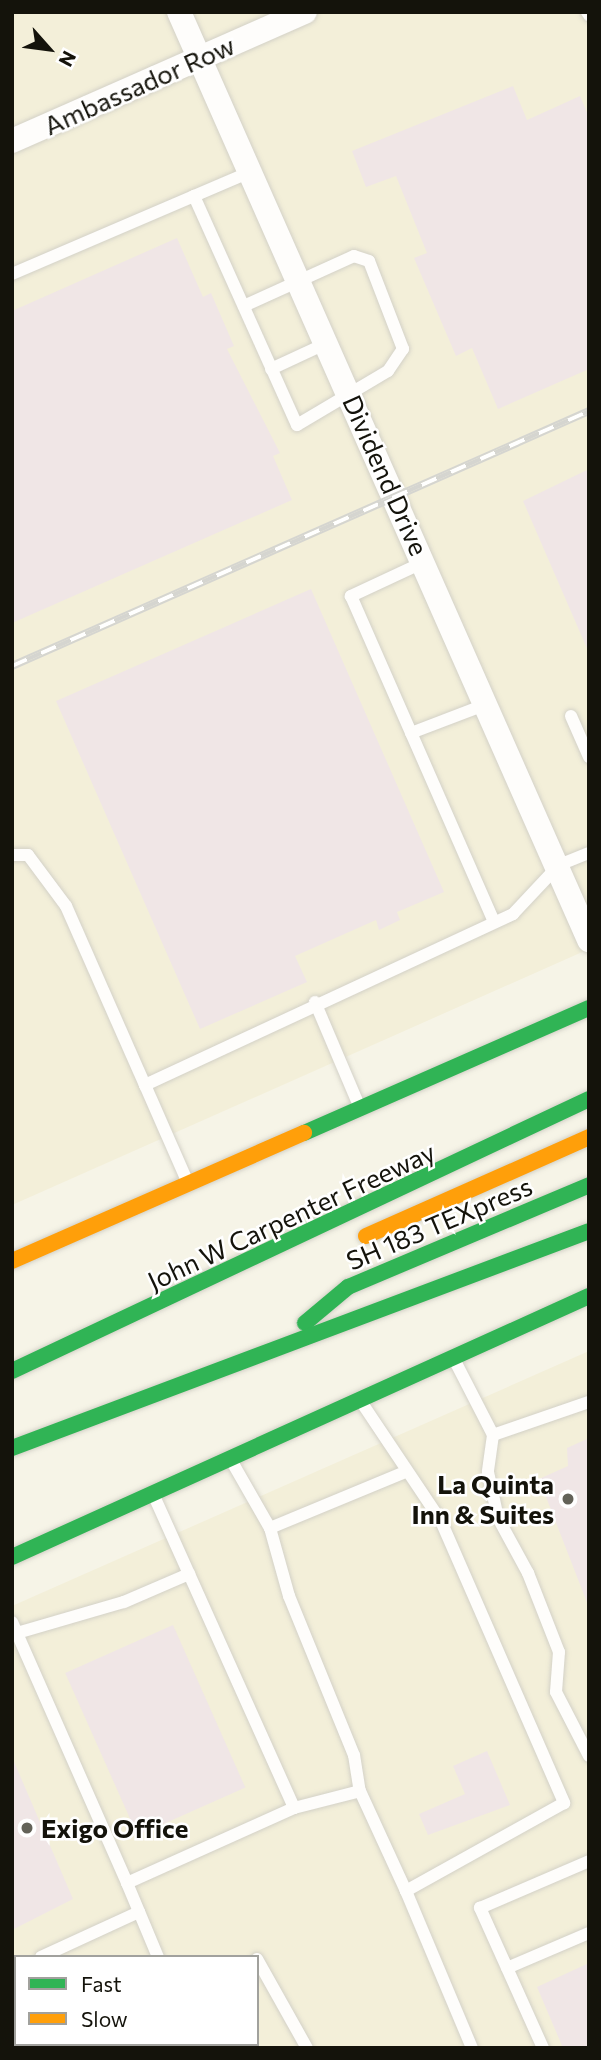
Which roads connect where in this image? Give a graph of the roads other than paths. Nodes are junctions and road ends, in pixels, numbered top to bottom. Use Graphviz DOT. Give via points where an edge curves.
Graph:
graph roads {
  1 [pos="180,12"];
  2 [pos="305,12"];
  3 [pos="200,58"];
  4 [pos="12,141"];
  5 [pos="250,172"];
  6 [pos="194,196"];
  7 [pos="12,274"];
  8 [pos="299,279"];
  9 [pos="244,306"];
  10 [pos="327,344"];
  11 [pos="271,369"];
  12 [pos="350,393"];
  13 [pos="425,562"];
  14 [pos="487,704"];
  15 [pos="571,716"];
  16 [pos="411,733"];
  17 [pos="589,757"];
  18 [pos="589,853"];
  19 [pos="12,855"];
  20 [pos="559,865"];
  21 [pos="494,922"];
  22 [pos="589,940"];
  23 [pos="315,1002"];
  24 [pos="589,1008"];
  25 [pos="145,1086"];
  26 [pos="589,1099"];
  27 [pos="361,1108"];
  28 [pos="589,1137"];
  29 [pos="188,1184"];
  30 [pos="589,1185"];
  31 [pos="589,1231"];
  32 [pos="353,1242"];
  33 [pos="12,1262"];
  34 [pos="266,1272"];
  35 [pos="191,1292"];
  36 [pos="589,1296"];
  37 [pos="282,1342"];
  38 [pos="454,1357"];
  39 [pos="12,1371"];
  40 [pos="360,1399"];
  41 [pos="589,1402"];
  42 [pos="493,1435"];
  43 [pos="12,1448"];
  44 [pos="230,1458"];
  45 [pos="405,1472"];
  46 [pos="153,1493"];
  47 [pos="270,1528"];
  48 [pos="12,1557"];
  49 [pos="189,1574"];
  50 [pos="15,1628"];
  51 [pos="589,1756"];
  52 [pos="360,1791"];
  53 [pos="294,1808"];
  54 [pos="589,1861"];
  55 [pos="127,1882"];
  56 [pos="406,1891"];
  57 [pos="139,1912"];
  58 [pos="589,1933"];
  59 [pos="45,1955"];
  60 [pos="157,1955"];
  61 [pos="259,1963"];
  62 [pos="507,1968"];
  63 [pos="307,2048"];
  64 [pos="472,2048"];
  65 [pos="543,2048"];
  1 -- 3 [label="street, Dividend Drive"];
  2 -- 3 [label="street, Ambassador Row"];
  3 -- 4 [label="street, Ambassador Row"];
  3 -- 5 [label="street, Dividend Drive"];
  5 -- 6 [label="lane"];
  5 -- 8 [label="street, Dividend Drive"];
  6 -- 7 [label="lane"];
  6 -- 9 [label="lane"];
  8 -- 9 [label="lane"];
  8 -- 10 [label="street, Dividend Drive"];
  8 -- 12 [label="lane" via="354,256 369,261 403,349 388,371"];
  9 -- 11 [label="lane"];
  10 -- 11 [label="lane"];
  10 -- 12 [label="street, Dividend Drive"];
  11 -- 12 [label="lane" via="297,425"];
  12 -- 13 [label="street, Dividend Drive"];
  13 -- 14 [label="street, Dividend Drive"];
  13 -- 16 [label="lane" via="351,596"];
  14 -- 16 [label="lane"];
  14 -- 20 [label="street, Dividend Drive"];
  15 -- 17 [label="lane"];
  16 -- 21 [label="lane"];
  18 -- 20 [label="lane"];
  19 -- 25 [label="lane" via="28,855 66,906"];
  20 -- 21 [label="lane" via="513,914"];
  20 -- 22 [label="street, Dividend Drive"];
  21 -- 23 [label="lane"];
  23 -- 25 [label="lane"];
  23 -- 27 [label="lane"];
  24 -- 27 [label="main road"];
  25 -- 29 [label="lane"];
  26 -- 35 [label="main road, John W Carpenter Freeway"];
  27 -- 29 [label="main road"];
  28 -- 32 [label="main road, SH 183 TEXpress"];
  29 -- 33 [label="main road"];
  30 -- 37 [label="main road, SH 183 TEXpress" via="348,1287"];
  31 -- 37 [label="main road"];
  34 -- 35 [label="main road"];
  35 -- 39 [label="main road, John W Carpenter Freeway"];
  36 -- 38 [label="main road"];
  37 -- 43 [label="main road"];
  38 -- 40 [label="main road"];
  38 -- 42 [label="lane"];
  40 -- 44 [label="main road"];
  40 -- 45 [label="lane"];
  41 -- 42 [label="lane"];
  42 -- 51 [label="lane" via="488,1472 498,1518 528,1573 559,1652 556,1692"];
  44 -- 46 [label="main road"];
  44 -- 47 [label="lane"];
  45 -- 47 [label="lane"];
  45 -- 56 [label="lane" via="441,1521 564,1802"];
  46 -- 48 [label="main road"];
  46 -- 49 [label="lane"];
  47 -- 52 [label="lane" via="289,1596 354,1755"];
  49 -- 50 [label="lane" via="124,1602"];
  49 -- 53 [label="lane"];
  50 -- 55 [label="lane"];
  52 -- 53 [label="lane"];
  52 -- 56 [label="lane"];
  53 -- 55 [label="lane"];
  54 -- 62 [label="lane" via="480,1908"];
  55 -- 57 [label="lane"];
  56 -- 64 [label="lane"];
  57 -- 59 [label="lane"];
  57 -- 60 [label="lane"];
  58 -- 62 [label="lane"];
  61 -- 63 [label="lane"];
  62 -- 65 [label="lane"];
}
